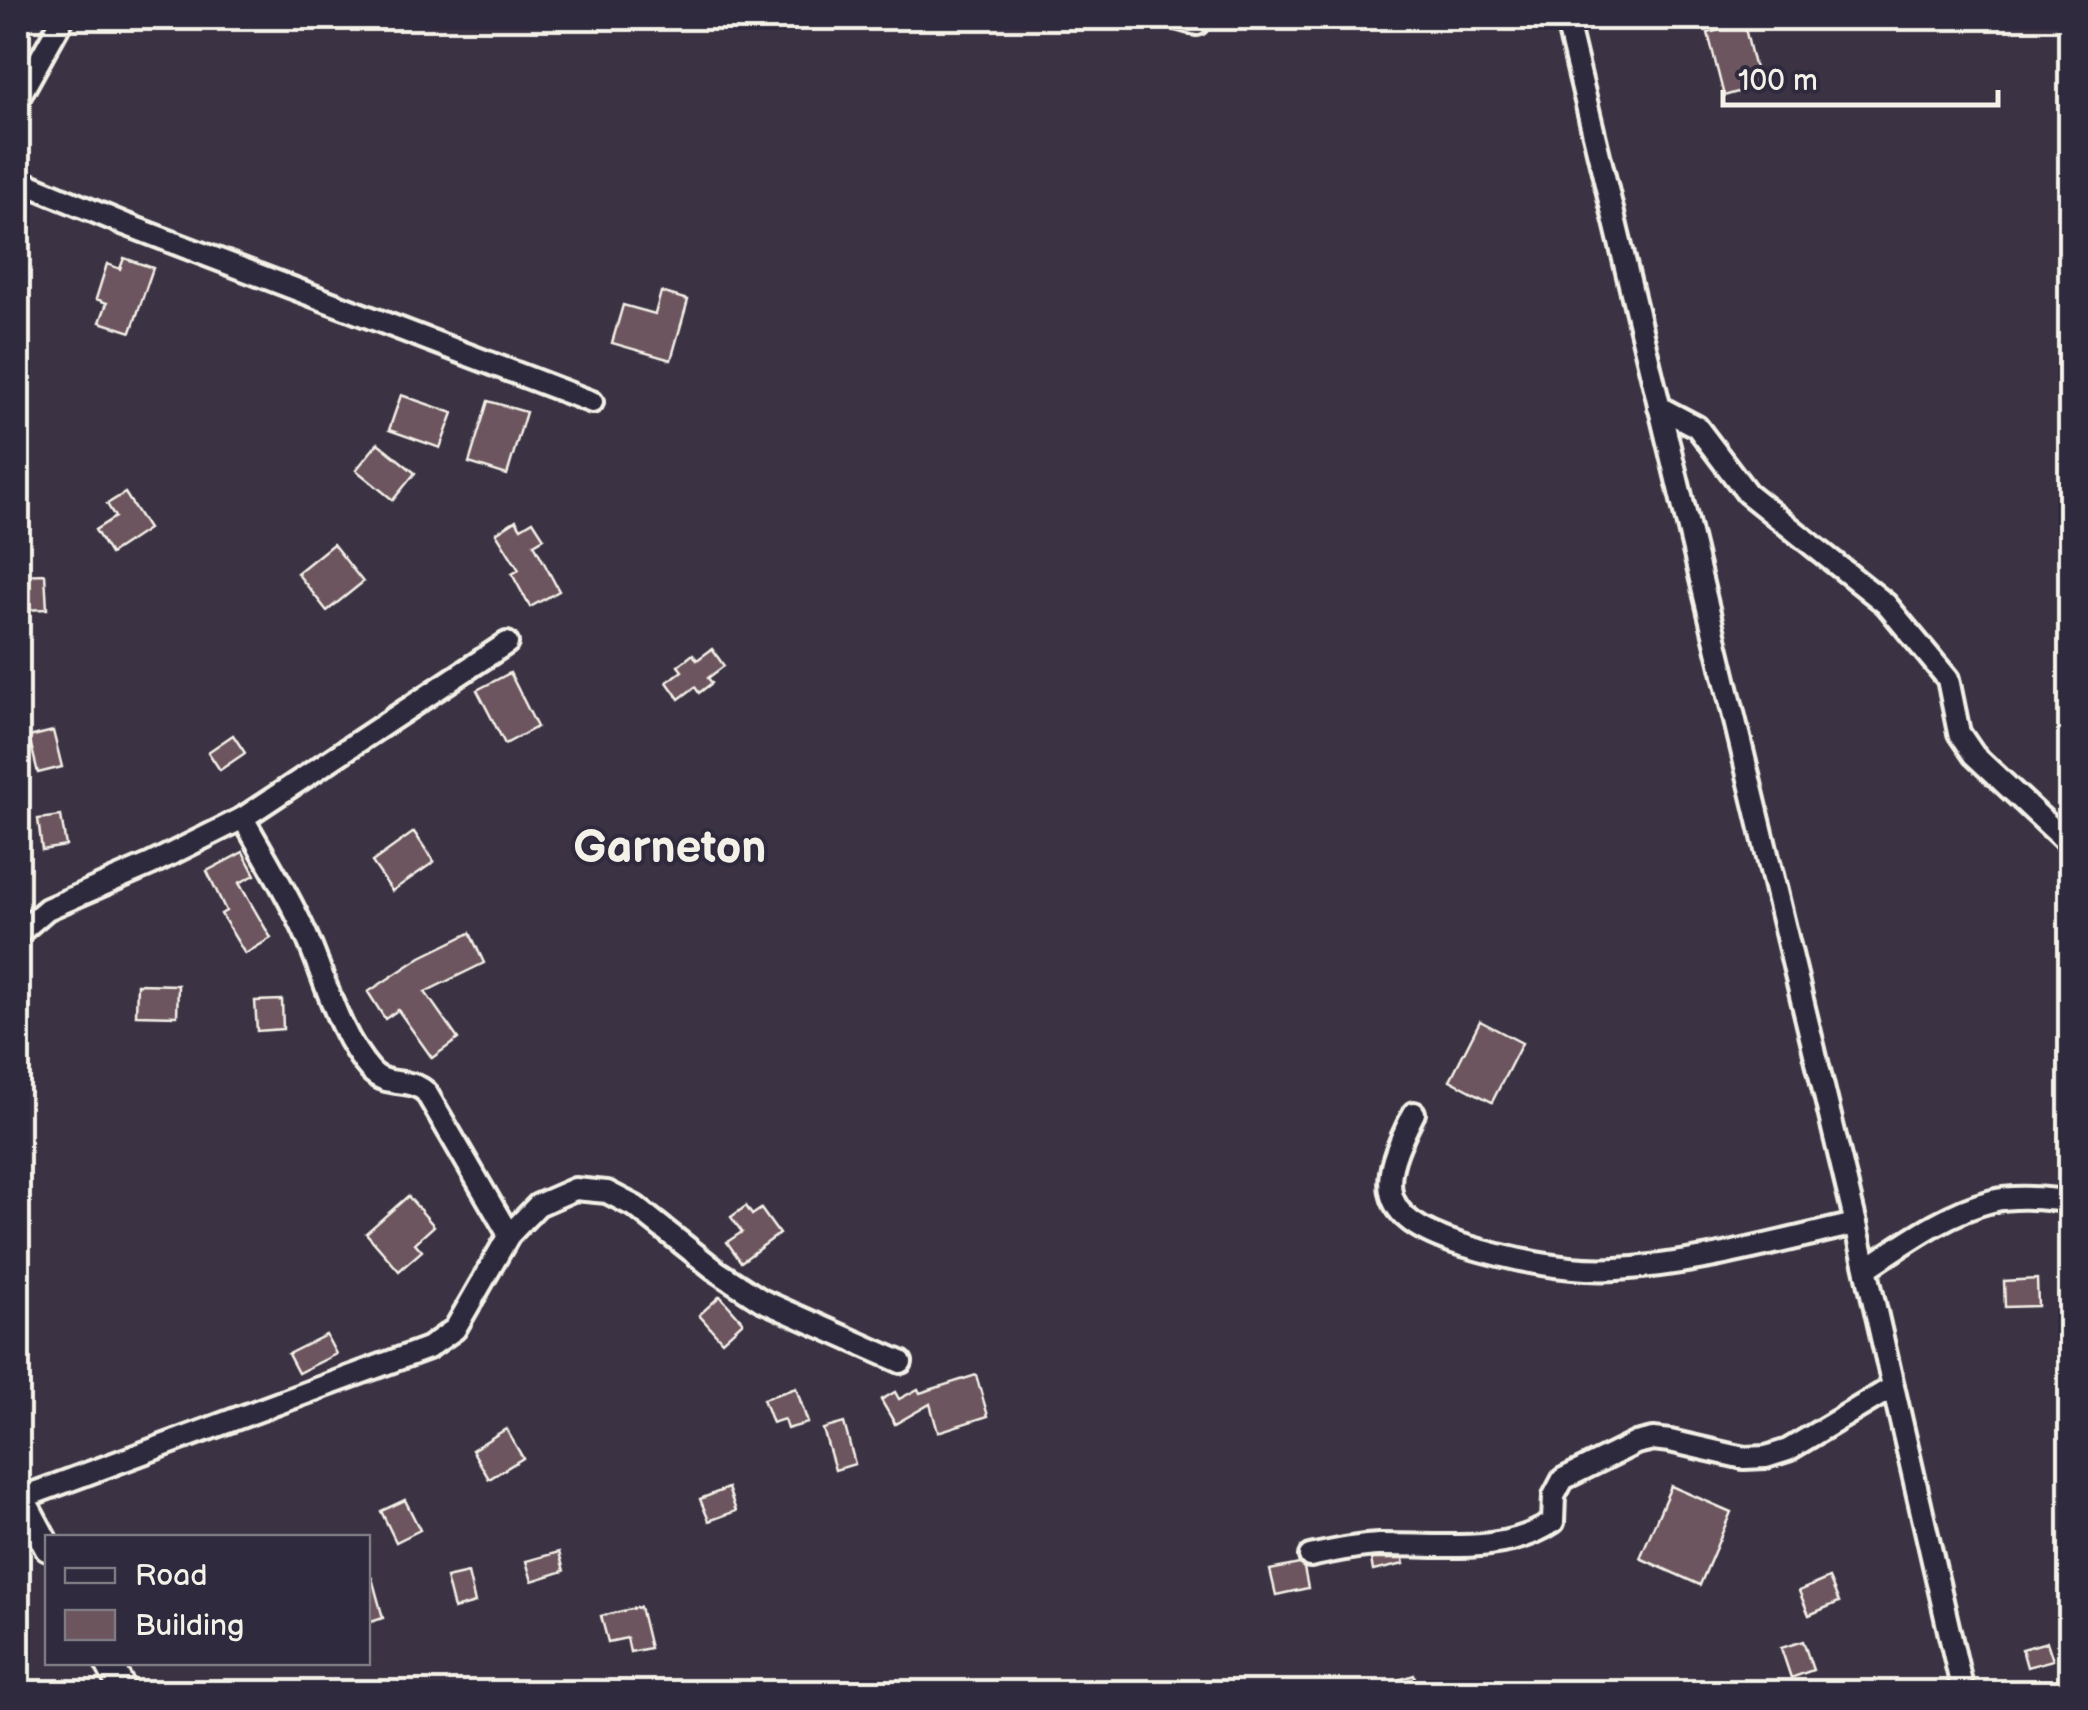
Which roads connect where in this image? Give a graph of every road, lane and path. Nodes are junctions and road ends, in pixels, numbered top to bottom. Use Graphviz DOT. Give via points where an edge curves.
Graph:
graph roads {
  1 [pos="63,18"];
  2 [pos="1176,18"];
  3 [pos="1566,18"];
  4 [pos="1197,24"];
  5 [pos="18,99"];
  6 [pos="18,180"];
  7 [pos="592,402"];
  8 [pos="1659,407"];
  9 [pos="507,643"];
  10 [pos="243,818"];
  11 [pos="2070,845"];
  12 [pos="18,934"];
  13 [pos="1414,1113"];
  14 [pos="2070,1201"];
  15 [pos="1856,1224"];
  16 [pos="509,1235"];
  17 [pos="1867,1268"];
  18 [pos="900,1362"];
  19 [pos="1893,1387"];
  20 [pos="19,1495"];
  21 [pos="45,1543"];
  22 [pos="1310,1556"];
  23 [pos="110,1665"];
  24 [pos="124,1692"];
  25 [pos="1962,1692"];
  1 -- 5 [label="street"];
  2 -- 4 [label="street"];
  3 -- 8 [label="street"];
  6 -- 7 [label="street"];
  8 -- 11 [label="street" via="1697,427 1747,493 1886,604 1948,679 1959,732 1974,755"];
  8 -- 15 [label="street"];
  9 -- 10 [label="street"];
  10 -- 12 [label="street" via="48,909"];
  10 -- 16 [label="street" via="301,922 368,1067 389,1082 417,1084 426,1092"];
  13 -- 15 [label="street" via="1389,1180 1394,1207 1413,1225 1503,1258 1614,1270"];
  14 -- 17 [label="street" via="1992,1201"];
  15 -- 17 [label="street"];
  16 -- 18 [label="street" via="538,1205 575,1190 607,1192 761,1300"];
  16 -- 20 [label="street" via="455,1330 428,1348"];
  17 -- 19 [label="street"];
  19 -- 22 [label="street" via="1766,1457 1670,1440 1636,1443 1564,1479 1554,1496 1553,1522 1508,1540 1352,1546"];
  19 -- 25 [label="street"];
  20 -- 21 [label="street"];
  23 -- 24 [label="street"];
}
